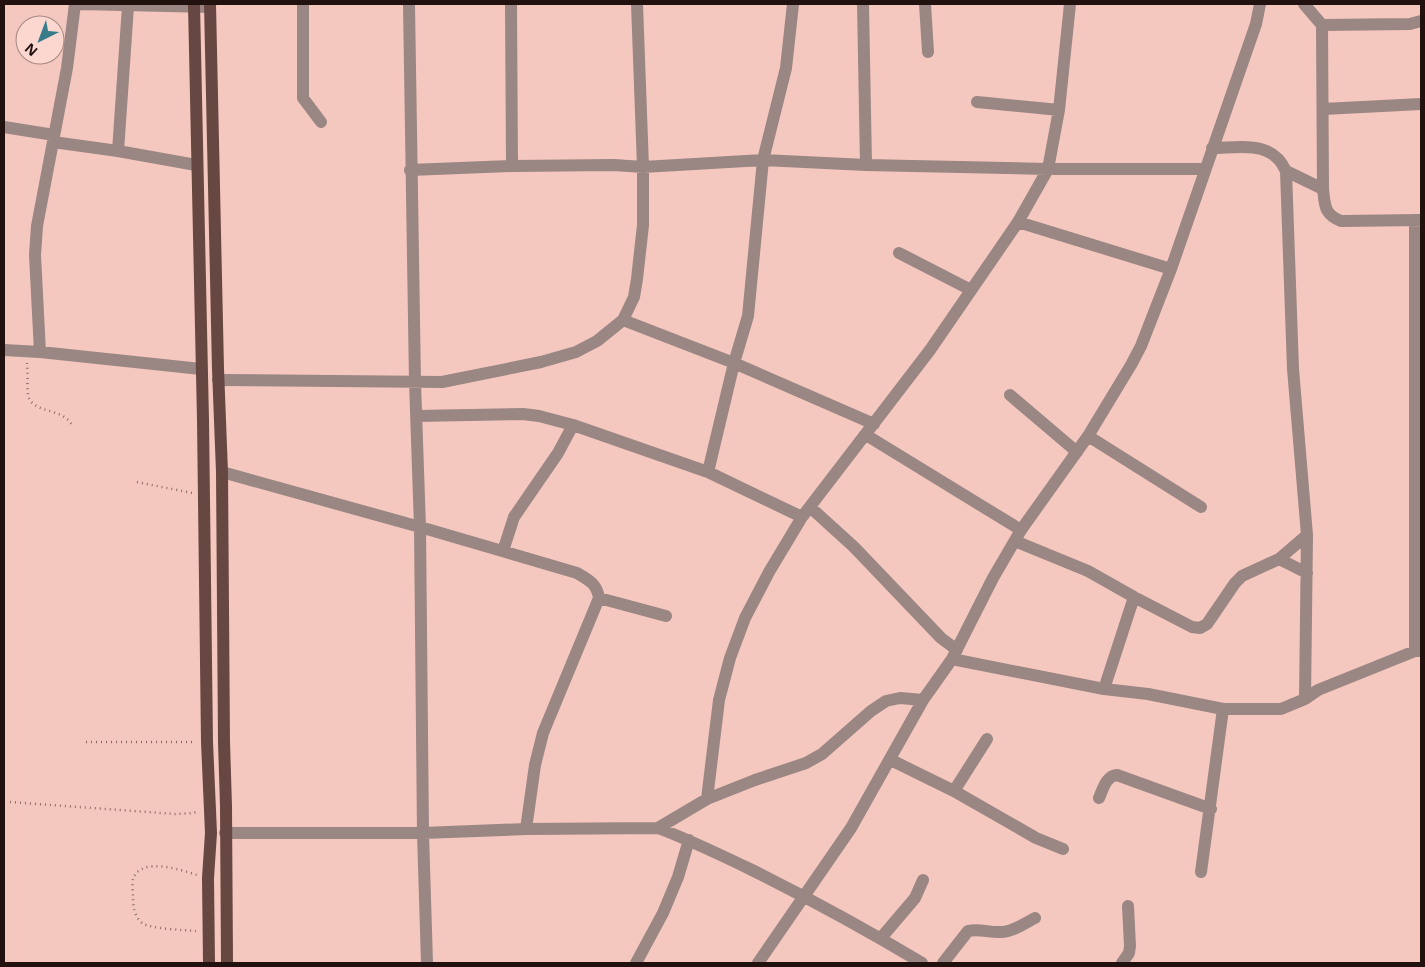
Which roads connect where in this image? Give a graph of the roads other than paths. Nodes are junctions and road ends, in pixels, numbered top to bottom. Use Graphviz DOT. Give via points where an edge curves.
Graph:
graph roads {
  1 [pos="75,4"];
  2 [pos="80,4"];
  3 [pos="303,4"];
  4 [pos="409,4"];
  5 [pos="511,4"];
  6 [pos="637,4"];
  7 [pos="793,4"];
  8 [pos="863,4"];
  9 [pos="925,4"];
  10 [pos="1070,4"];
  11 [pos="1260,4"];
  12 [pos="1304,4"];
  13 [pos="194,5"];
  14 [pos="128,6"];
  15 [pos="210,6"];
  16 [pos="1421,21"];
  17 [pos="1322,25"];
  18 [pos="928,52"];
  19 [pos="977,102"];
  20 [pos="1421,104"];
  21 [pos="1323,109"];
  22 [pos="1059,110"];
  23 [pos="321,122"];
  24 [pos="4,127"];
  25 [pos="53,139"];
  26 [pos="1212,148"];
  27 [pos="118,151"];
  28 [pos="763,160"];
  29 [pos="866,164"];
  30 [pos="196,165"];
  31 [pos="512,166"];
  32 [pos="643,167"];
  33 [pos="1048,169"];
  34 [pos="1205,169"];
  35 [pos="410,170"];
  36 [pos="1286,171"];
  37 [pos="1323,189"];
  38 [pos="1418,220"];
  39 [pos="1018,222"];
  40 [pos="899,253"];
  41 [pos="1171,269"];
  42 [pos="971,290"];
  43 [pos="623,320"];
  44 [pos="4,350"];
  45 [pos="33,352"];
  46 [pos="734,363"];
  47 [pos="201,369"];
  48 [pos="218,380"];
  49 [pos="415,382"];
  50 [pos="1010,395"];
  51 [pos="416,416"];
  52 [pos="874,424"];
  53 [pos="573,425"];
  54 [pos="866,436"];
  55 [pos="1088,436"];
  56 [pos="1077,452"];
  57 [pos="222,472"];
  58 [pos="708,472"];
  59 [pos="1201,507"];
  60 [pos="806,512"];
  61 [pos="420,527"];
  62 [pos="1018,535"];
  63 [pos="1306,535"];
  64 [pos="503,551"];
  65 [pos="1279,559"];
  66 [pos="1307,573"];
  67 [pos="1134,597"];
  68 [pos="599,598"];
  69 [pos="666,616"];
  70 [pos="1418,651"];
  71 [pos="954,654"];
  72 [pos="1104,690"];
  73 [pos="1305,699"];
  74 [pos="923,700"];
  75 [pos="1223,709"];
  76 [pos="987,739"];
  77 [pos="891,760"];
  78 [pos="954,791"];
  79 [pos="1099,798"];
  80 [pos="707,799"];
  81 [pos="1211,809"];
  82 [pos="658,828"];
  83 [pos="526,829"];
  84 [pos="226,833"];
  85 [pos="423,833"];
  86 [pos="689,840"];
  87 [pos="1063,849"];
  88 [pos="1201,872"];
  89 [pos="923,880"];
  90 [pos="804,896"];
  91 [pos="1128,906"];
  92 [pos="1035,918"];
  93 [pos="881,938"];
  94 [pos="209,963"];
  95 [pos="227,963"];
  96 [pos="426,963"];
  97 [pos="636,963"];
  98 [pos="758,963"];
  99 [pos="922,963"];
  100 [pos="943,963"];
  101 [pos="1122,963"];
  1 -- 25 [label="street"];
  2 -- 14 [label="street"];
  3 -- 23 [label="street" via="303,98"];
  4 -- 35 [label="street"];
  5 -- 31 [label="street"];
  6 -- 32 [label="street"];
  7 -- 28 [label="street" via="786,68"];
  8 -- 29 [label="street"];
  9 -- 18 [label="street"];
  10 -- 22 [label="street"];
  11 -- 26 [label="street" via="1256,24"];
  12 -- 17 [label="street"];
  13 -- 14 [label="street"];
  13 -- 15 [label="street"];
  13 -- 30 [label="main road"];
  14 -- 27 [label="street"];
  15 -- 48 [label="main road"];
  16 -- 17 [label="street" via="1410,24"];
  17 -- 21 [label="street"];
  19 -- 22 [label="street"];
  20 -- 21 [label="street"];
  21 -- 37 [label="street"];
  22 -- 33 [label="street"];
  24 -- 25 [label="street"];
  25 -- 27 [label="street"];
  25 -- 45 [label="street" via="37,226"];
  26 -- 34 [label="street"];
  26 -- 36 [label="street" via="1262,149 1279,159"];
  27 -- 30 [label="street"];
  28 -- 29 [label="street"];
  28 -- 32 [label="street"];
  28 -- 46 [label="street" via="748,316"];
  29 -- 33 [label="street"];
  30 -- 47 [label="main road"];
  31 -- 32 [label="street"];
  31 -- 35 [label="street"];
  32 -- 43 [label="street" via="643,224 637,278 634,297"];
  33 -- 34 [label="street"];
  33 -- 39 [label="street"];
  34 -- 41 [label="street"];
  35 -- 49 [label="street"];
  36 -- 37 [label="street"];
  36 -- 63 [label="street" via="1293,369"];
  37 -- 38 [label="street" via="1326,210 1332,218 1342,221"];
  38 -- 70 [label="street"];
  39 -- 41 [label="street"];
  39 -- 42 [label="street"];
  40 -- 42 [label="street"];
  41 -- 55 [label="street" via="1141,346"];
  42 -- 52 [label="street"];
  43 -- 46 [label="street"];
  43 -- 49 [label="street" via="597,341 576,352 476,376 442,382"];
  44 -- 45 [label="street"];
  45 -- 47 [label="street"];
  46 -- 52 [label="street"];
  46 -- 58 [label="street"];
  47 -- 94 [label="main road" via="211,833"];
  48 -- 49 [label="street"];
  48 -- 57 [label="main road"];
  49 -- 51 [label="street"];
  50 -- 56 [label="street"];
  51 -- 53 [label="street" via="523,414"];
  51 -- 61 [label="street"];
  52 -- 54 [label="street"];
  53 -- 58 [label="street"];
  53 -- 64 [label="street" via="514,517"];
  54 -- 60 [label="street"];
  54 -- 62 [label="street"];
  55 -- 56 [label="street"];
  55 -- 59 [label="street"];
  56 -- 62 [label="street"];
  57 -- 61 [label="street"];
  57 -- 84 [label="main road"];
  58 -- 60 [label="street"];
  60 -- 71 [label="street" via="854,547"];
  60 -- 80 [label="street" via="745,618 730,658 719,700"];
  61 -- 64 [label="street"];
  61 -- 85 [label="street"];
  62 -- 67 [label="street"];
  62 -- 71 [label="street"];
  63 -- 65 [label="street"];
  63 -- 66 [label="street"];
  64 -- 68 [label="street" via="577,574 597,588"];
  65 -- 66 [label="street"];
  65 -- 67 [label="street" via="1242,576 1207,624 1200,628"];
  66 -- 73 [label="street"];
  67 -- 72 [label="street"];
  68 -- 69 [label="street"];
  68 -- 83 [label="street" via="543,733"];
  70 -- 73 [label="street" via="1318,690"];
  71 -- 72 [label="street"];
  71 -- 74 [label="street"];
  72 -- 75 [label="street" via="1148,694"];
  73 -- 75 [label="street" via="1281,710"];
  74 -- 77 [label="street"];
  74 -- 80 [label="street" via="900,698 886,701 822,754 806,763"];
  75 -- 81 [label="street"];
  76 -- 78 [label="street"];
  77 -- 78 [label="street"];
  77 -- 90 [label="street" via="851,828"];
  78 -- 87 [label="street" via="1036,838"];
  79 -- 81 [label="street" via="1109,778 1117,775"];
  80 -- 82 [label="street"];
  81 -- 88 [label="street" via="1204,837"];
  82 -- 83 [label="street"];
  82 -- 86 [label="street"];
  83 -- 85 [label="street"];
  84 -- 85 [label="street"];
  84 -- 95 [label="main road"];
  85 -- 96 [label="street"];
  86 -- 90 [label="street"];
  86 -- 97 [label="street" via="663,913"];
  89 -- 93 [label="street" via="915,898"];
  90 -- 93 [label="street"];
  90 -- 98 [label="street"];
  91 -- 101 [label="street" via="1130,946"];
  92 -- 100 [label="street" via="1009,931 968,932"];
  93 -- 99 [label="street"];
}
